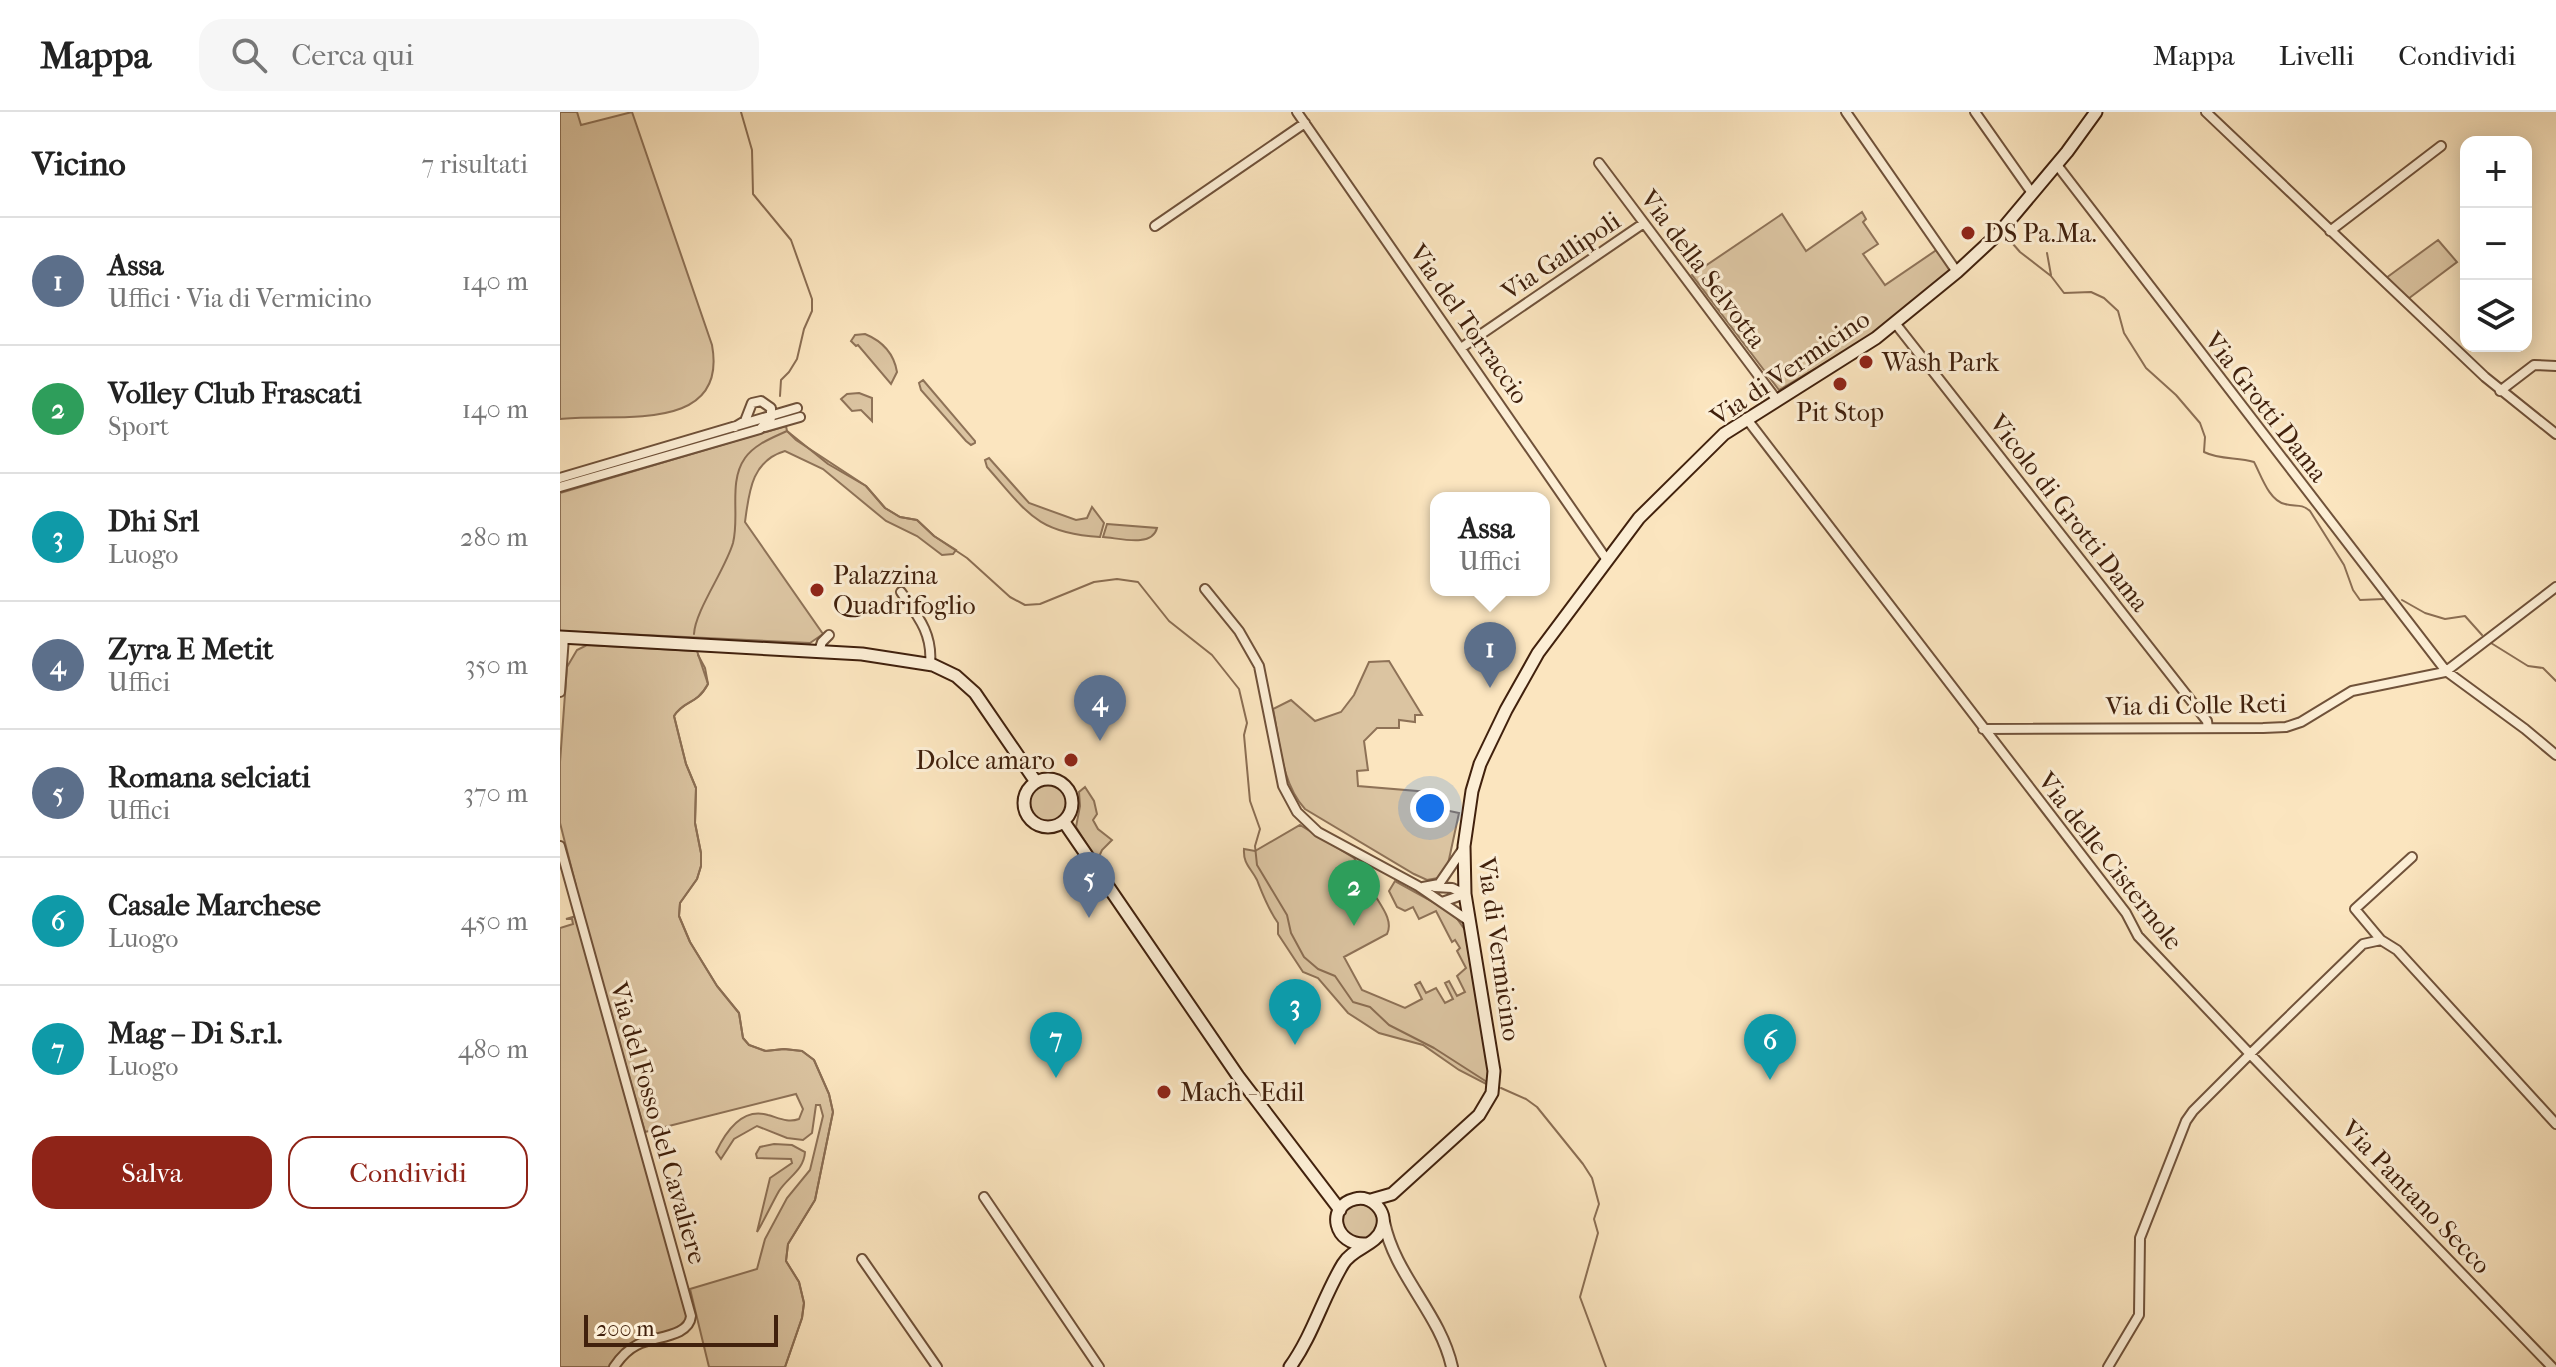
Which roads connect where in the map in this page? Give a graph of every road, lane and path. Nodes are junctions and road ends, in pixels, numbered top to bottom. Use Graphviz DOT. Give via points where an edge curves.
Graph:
graph roads {
  1 [pos="1297,112"];
  2 [pos="1846,112"];
  3 [pos="1975,112"];
  4 [pos="2096,112"];
  5 [pos="2206,112"];
  6 [pos="1305,123"];
  7 [pos="2441,146"];
  8 [pos="1599,163"];
  9 [pos="2057,165"];
  10 [pos="2032,193"];
  11 [pos="1644,223"];
  12 [pos="1155,226"];
  13 [pos="2330,231"];
  14 [pos="1957,272"];
  15 [pos="1895,323"];
  16 [pos="1461,348"];
  17 [pos="2556,366"];
  18 [pos="2500,391"];
  19 [pos="1776,399"];
  20 [pos="771,416"];
  21 [pos="1746,418"];
  22 [pos="735,427"];
  23 [pos="760,429"];
  24 [pos="2556,434"];
  25 [pos="560,478"];
  26 [pos="560,487"];
  27 [pos="1607,560"];
  28 [pos="1208,587"];
  29 [pos="2556,587"];
  30 [pos="901,592"];
  31 [pos="829,635"];
  32 [pos="562,637"];
  33 [pos="819,651"];
  34 [pos="930,664"];
  35 [pos="2446,671"];
  36 [pos="560,692"];
  37 [pos="2208,728"];
  38 [pos="1983,729"];
  39 [pos="2556,755"];
  40 [pos="1036,782"];
  41 [pos="1064,822"];
  42 [pos="560,846"];
  43 [pos="1463,849"];
  44 [pos="2412,857"];
  45 [pos="1418,886"];
  46 [pos="1431,887"];
  47 [pos="1465,894"];
  48 [pos="1442,902"];
  49 [pos="1469,921"];
  50 [pos="2381,940"];
  51 [pos="2250,1054"];
  52 [pos="2556,1124"];
  53 [pos="1392,1194"];
  54 [pos="984,1197"];
  55 [pos="1371,1200"];
  56 [pos="1340,1210"];
  57 [pos="1384,1222"];
  58 [pos="1339,1232"];
  59 [pos="1366,1244"];
  60 [pos="1394,1256"];
  61 [pos="862,1259"];
  62 [pos="1342,1264"];
  63 [pos="614,1367"];
  64 [pos="937,1367"];
  65 [pos="1099,1367"];
  66 [pos="1290,1367"];
  67 [pos="1452,1367"];
  68 [pos="2108,1367"];
  69 [pos="2552,1367"];
  1 -- 6 [label="street, Via del Torraccio"];
  2 -- 14 [label="street"];
  3 -- 10 [label="street"];
  4 -- 9 [label="main road, Via di Vermicino"];
  5 -- 13 [label="street"];
  6 -- 12 [label="street"];
  6 -- 16 [label="street, Via del Torraccio"];
  7 -- 13 [label="street"];
  8 -- 11 [label="street, Via della Selvotta"];
  9 -- 10 [label="main road, Via di Vermicino"];
  9 -- 35 [label="street, Via Grotti Dama"];
  10 -- 14 [label="main road, Via di Vermicino"];
  11 -- 16 [label="street, Via Gallipoli"];
  11 -- 19 [label="street, Via della Selvotta"];
  13 -- 18 [label="street"];
  14 -- 15 [label="main road, Via di Vermicino"];
  15 -- 19 [label="main road, Via di Vermicino"];
  15 -- 37 [label="street, Vicolo di Grotti Dama"];
  16 -- 27 [label="street, Via del Torraccio"];
  17 -- 18 [label="street" via="2534,365"];
  18 -- 24 [label="street"];
  19 -- 21 [label="main road, Via di Vermicino"];
  20 -- 22 [label="street"];
  20 -- 22 [label="street" via="769,405 756,401 745,421"];
  20 -- 23 [label="street"];
  20 -- 23 [label="street" via="798,412"];
  21 -- 27 [label="main road, Via di Vermicino" via="1645,512"];
  21 -- 38 [label="street, Via delle Cisternole"];
  22 -- 25 [label="street"];
  23 -- 26 [label="street"];
  27 -- 43 [label="main road, Via di Vermicino" via="1550,634 1503,716 1475,782"];
  28 -- 45 [label="street" via="1241,624 1262,676 1282,781 1292,806 1318,832"];
  29 -- 35 [label="street"];
  30 -- 34 [label="street" via="929,637"];
  31 -- 33 [label="street"];
  32 -- 33 [label="main road"];
  32 -- 36 [label="street"];
  33 -- 34 [label="main road"];
  34 -- 40 [label="main road" via="975,693"];
  35 -- 37 [label="street, Via di Colle Reti" via="2352,691 2286,727"];
  35 -- 39 [label="street, Via Grotti Dama"];
  37 -- 38 [label="street, Via di Colle Reti"];
  38 -- 51 [label="street, Via delle Cisternole" via="2126,913 2138,936"];
  40 -- 41 [label="main road" via="1054,780 1069,790 1072,808"];
  40 -- 41 [label="main road" via="1024,799 1029,818 1044,827"];
  41 -- 56 [label="main road" via="1250,1093"];
  42 -- 63 [label="street, Via del Fosso del Cavaliere" via="691,1316 686,1328 638,1344"];
  43 -- 46 [label="street" via="1444,880"];
  43 -- 47 [label="main road, Via di Vermicino"];
  44 -- 50 [label="street" via="2355,909"];
  45 -- 46 [label="street"];
  45 -- 48 [label="street"];
  46 -- 47 [label="street"];
  47 -- 48 [label="street"];
  47 -- 49 [label="main road, Via di Vermicino"];
  48 -- 49 [label="street"];
  49 -- 53 [label="main road, Via di Vermicino" via="1493,1090 1475,1119"];
  50 -- 51 [label="street" via="2363,944"];
  50 -- 52 [label="street" via="2397,950"];
  51 -- 68 [label="street" via="2186,1121 2140,1238 2139,1315"];
  51 -- 69 [label="street, Via Pantano Secco"];
  53 -- 55 [label="main road, Via di Vermicino"];
  53 -- 57 [label="main road"];
  54 -- 65 [label="street"];
  55 -- 56 [label="main road" via="1350,1200"];
  55 -- 57 [label="main road"];
  56 -- 58 [label="main road"];
  57 -- 59 [label="main road" via="1378,1236"];
  57 -- 60 [label="street"];
  58 -- 59 [label="main road" via="1350,1242"];
  58 -- 62 [label="main road"];
  59 -- 60 [label="street" via="1382,1246"];
  59 -- 62 [label="main road"];
  60 -- 67 [label="street" via="1439,1331"];
  61 -- 64 [label="street"];
  62 -- 66 [label="main road"];
}
